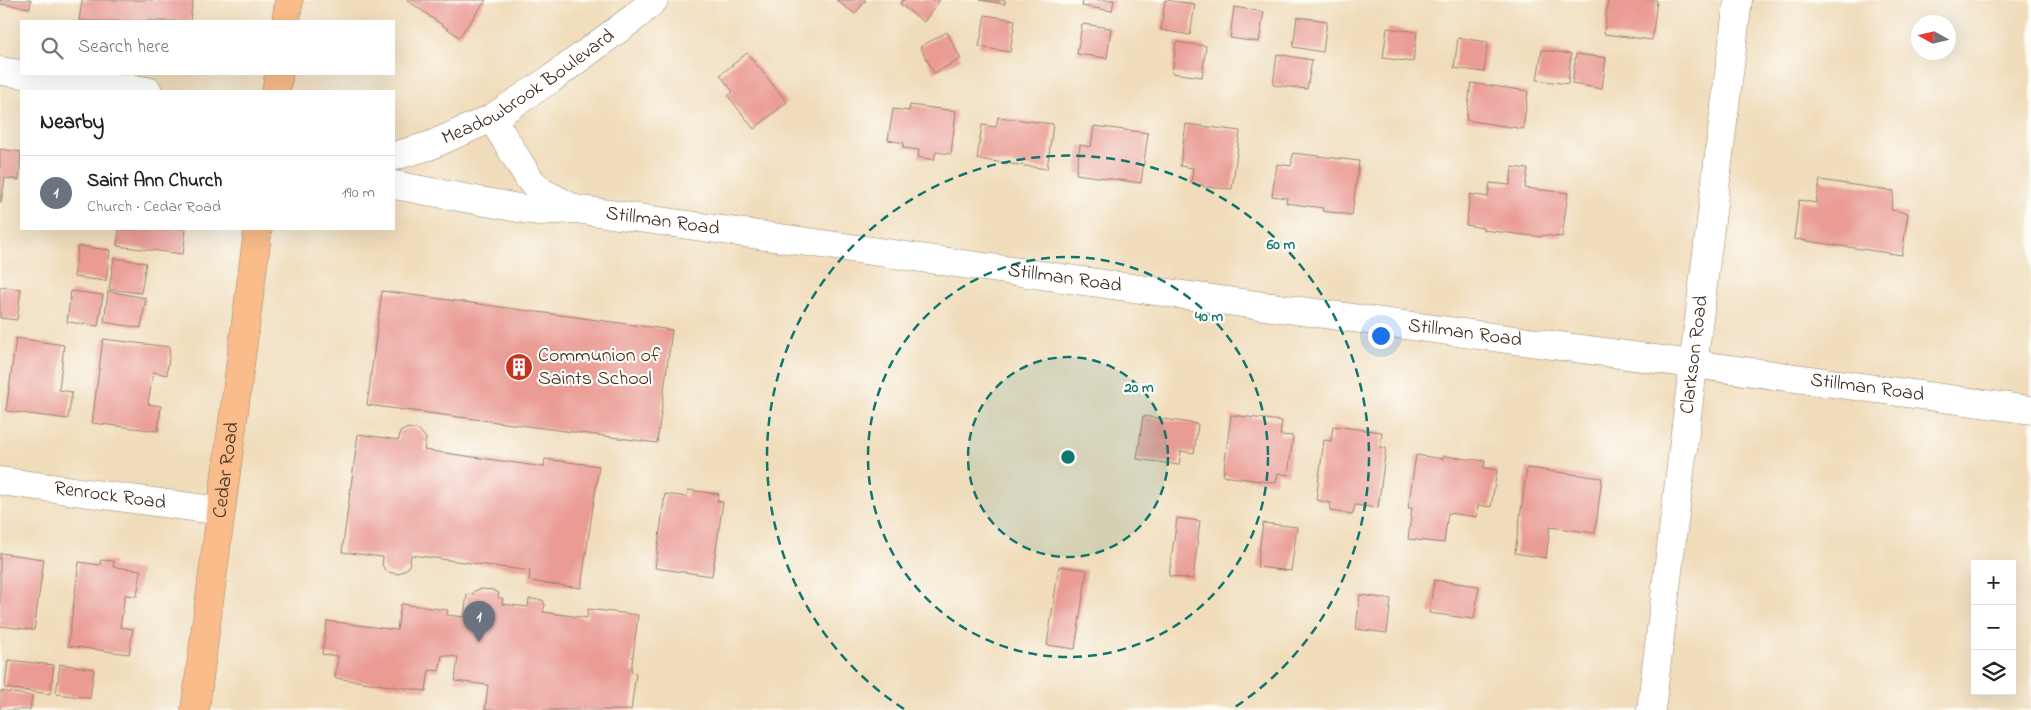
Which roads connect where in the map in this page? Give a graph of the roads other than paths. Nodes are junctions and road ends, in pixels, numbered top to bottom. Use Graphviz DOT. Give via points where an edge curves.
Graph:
graph roads {
  1 [pos="289,0"];
  2 [pos="654,0"];
  3 [pos="1738,0"];
  4 [pos="286,20"];
  5 [pos="0,71"];
  6 [pos="20,74"];
  7 [pos="30,75"];
  8 [pos="279,75"];
  9 [pos="141,90"];
  10 [pos="276,90"];
  11 [pos="492,118"];
  12 [pos="395,156"];
  13 [pos="395,185"];
  14 [pos="575,209"];
  15 [pos="258,230"];
  16 [pos="1694,365"];
  17 [pos="2031,410"];
  18 [pos="0,481"];
  19 [pos="221,511"];
  20 [pos="195,710"];
  21 [pos="1650,710"];
  1 -- 4 [label="main road"];
  2 -- 11 [label="street, Meadowbrook Boulevard" via="551,80"];
  3 -- 16 [label="street, Clarkson Road"];
  5 -- 6 [label="street"];
  7 -- 9 [label="street"];
  8 -- 10 [label="main road"];
  11 -- 12 [label="street, Meadowbrook Boulevard" via="429,146"];
  11 -- 14 [label="street, Stillman Road" via="530,180 542,192"];
  13 -- 14 [label="street, Stillman Road" via="524,209"];
  14 -- 16 [label="street, Stillman Road"];
  15 -- 19 [label="main road, Cedar Road"];
  16 -- 17 [label="street, Stillman Road"];
  16 -- 21 [label="street, Clarkson Road"];
  18 -- 19 [label="street, Renrock Road"];
  19 -- 20 [label="main road, Cedar Road"];
}
